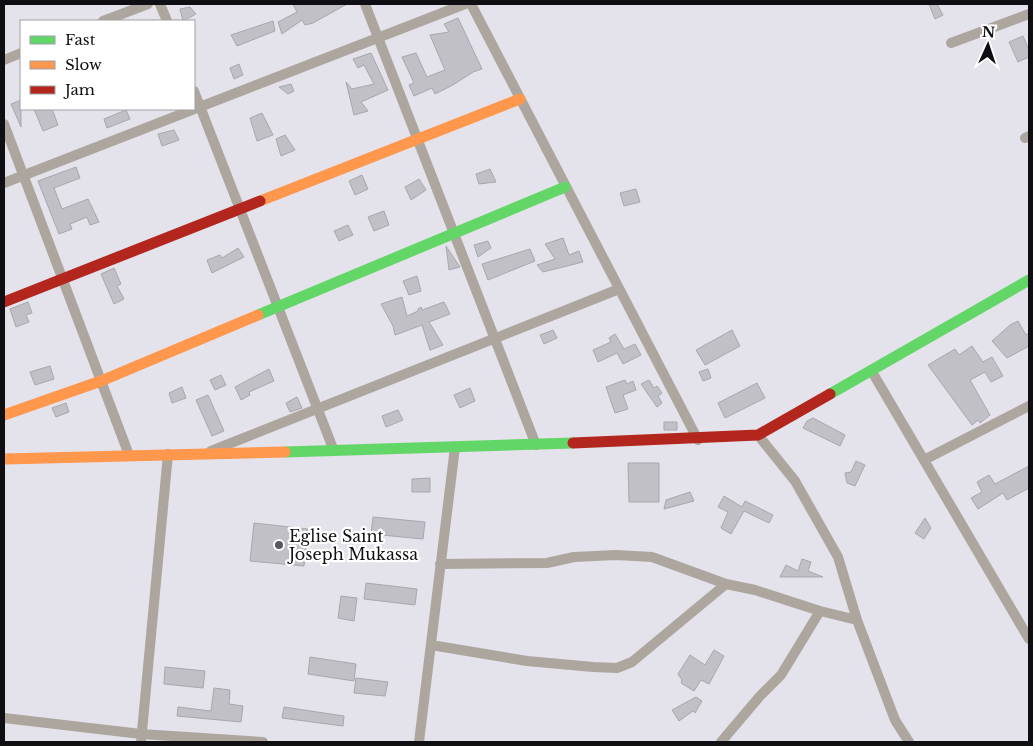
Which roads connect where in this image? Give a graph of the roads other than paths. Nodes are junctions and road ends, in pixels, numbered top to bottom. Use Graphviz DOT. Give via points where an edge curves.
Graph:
graph roads {
  1 [pos="148,4"];
  2 [pos="160,4"];
  3 [pos="366,4"];
  4 [pos="465,4"];
  5 [pos="471,4"];
  6 [pos="1029,14"];
  7 [pos="107,20"];
  8 [pos="167,20"];
  9 [pos="379,39"];
  10 [pos="951,43"];
  11 [pos="20,53"];
  12 [pos="4,60"];
  13 [pos="195,94"];
  14 [pos="520,99"];
  15 [pos="200,107"];
  16 [pos="195,109"];
  17 [pos="192,110"];
  18 [pos="4,124"];
  19 [pos="418,138"];
  20 [pos="23,176"];
  21 [pos="4,183"];
  22 [pos="565,187"];
  23 [pos="240,208"];
  24 [pos="453,235"];
  25 [pos="62,279"];
  26 [pos="1029,280"];
  27 [pos="619,289"];
  28 [pos="4,302"];
  29 [pos="278,307"];
  30 [pos="495,340"];
  31 [pos="871,370"];
  32 [pos="101,381"];
  33 [pos="1029,406"];
  34 [pos="318,409"];
  35 [pos="4,415"];
  36 [pos="758,435"];
  37 [pos="698,440"];
  38 [pos="536,445"];
  39 [pos="455,447"];
  40 [pos="334,450"];
  41 [pos="168,454"];
  42 [pos="206,454"];
  43 [pos="129,455"];
  44 [pos="4,458"];
  45 [pos="924,460"];
  46 [pos="440,564"];
  47 [pos="726,584"];
  48 [pos="820,611"];
  49 [pos="857,620"];
  50 [pos="1029,639"];
  51 [pos="431,645"];
  52 [pos="4,718"];
  53 [pos="141,738"];
  54 [pos="255,742"];
  55 [pos="263,742"];
  56 [pos="419,742"];
  57 [pos="720,742"];
  58 [pos="909,742"];
  1 -- 7 [label="street"];
  2 -- 8 [label="street"];
  3 -- 9 [label="street"];
  4 -- 9 [label="street"];
  5 -- 14 [label="street"];
  6 -- 10 [label="street"];
  9 -- 15 [label="street"];
  9 -- 19 [label="street"];
  11 -- 12 [label="street"];
  13 -- 15 [label="street"];
  14 -- 19 [label="street"];
  14 -- 22 [label="street"];
  15 -- 16 [label="street"];
  15 -- 23 [label="street"];
  17 -- 20 [label="street"];
  18 -- 20 [label="street"];
  19 -- 23 [label="street"];
  19 -- 24 [label="street"];
  20 -- 21 [label="street"];
  20 -- 25 [label="street"];
  22 -- 24 [label="street"];
  22 -- 27 [label="street"];
  23 -- 25 [label="street"];
  23 -- 29 [label="street"];
  24 -- 29 [label="street"];
  24 -- 30 [label="street"];
  25 -- 28 [label="street"];
  25 -- 32 [label="street"];
  26 -- 31 [label="street"];
  27 -- 30 [label="street"];
  27 -- 37 [label="street"];
  29 -- 32 [label="street"];
  29 -- 34 [label="street"];
  30 -- 34 [label="street"];
  30 -- 38 [label="street"];
  31 -- 36 [label="street"];
  31 -- 45 [label="street"];
  32 -- 35 [label="street"];
  32 -- 43 [label="street"];
  33 -- 45 [label="street"];
  34 -- 40 [label="street"];
  34 -- 42 [label="street"];
  36 -- 37 [label="street"];
  36 -- 49 [label="street" via="795,481 838,557"];
  37 -- 38 [label="street"];
  38 -- 39 [label="street"];
  39 -- 40 [label="street"];
  39 -- 46 [label="street"];
  40 -- 42 [label="street"];
  41 -- 42 [label="street"];
  41 -- 43 [label="street"];
  41 -- 53 [label="street"];
  43 -- 44 [label="street"];
  45 -- 50 [label="street"];
  46 -- 47 [label="street" via="540,563 574,556 652,557"];
  46 -- 51 [label="street"];
  47 -- 48 [label="street"];
  47 -- 51 [label="street" via="632,662 617,668 527,661"];
  48 -- 49 [label="street"];
  48 -- 57 [label="street" via="781,676"];
  49 -- 58 [label="street" via="895,720"];
  51 -- 56 [label="street"];
  52 -- 53 [label="street"];
  53 -- 54 [label="street"];
  54 -- 55 [label="street"];
}
